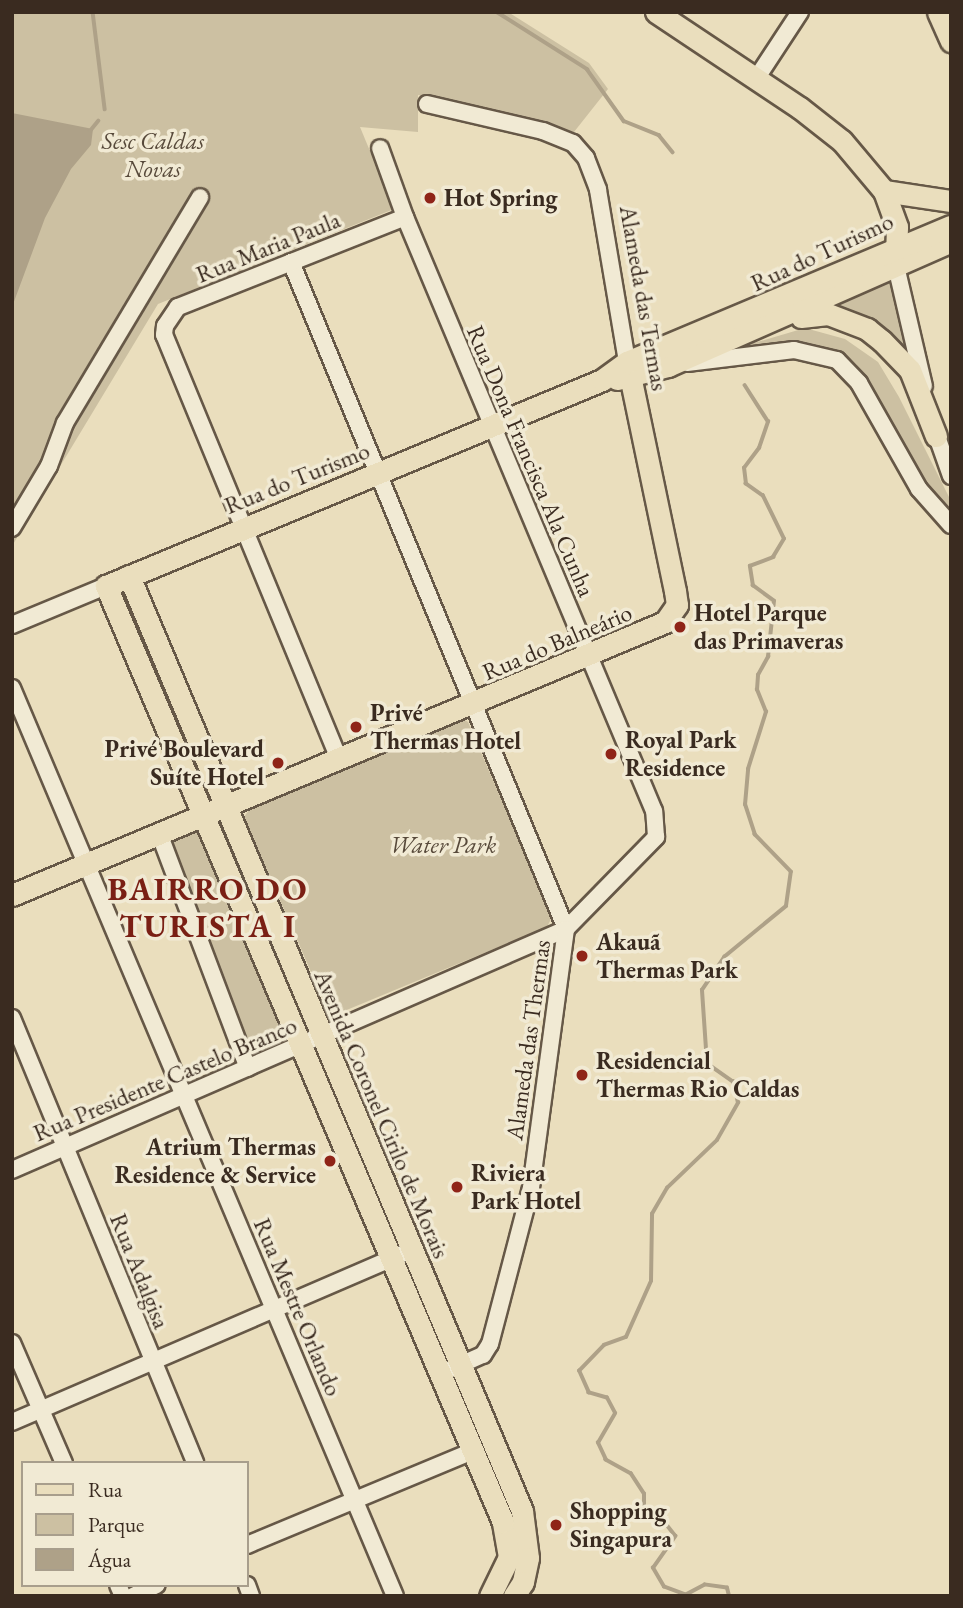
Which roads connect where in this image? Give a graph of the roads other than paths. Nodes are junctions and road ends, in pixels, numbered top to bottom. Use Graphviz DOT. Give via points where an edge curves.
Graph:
graph roads {
  1 [pos="656,12"];
  2 [pos="800,12"];
  3 [pos="757,79"];
  4 [pos="427,104"];
  5 [pos="380,148"];
  6 [pos="884,191"];
  7 [pos="200,197"];
  8 [pos="951,201"];
  9 [pos="405,217"];
  10 [pos="951,226"];
  11 [pos="951,241"];
  12 [pos="897,256"];
  13 [pos="291,262"];
  14 [pos="775,321"];
  15 [pos="667,366"];
  16 [pos="628,370"];
  17 [pos="491,425"];
  18 [pos="936,436"];
  19 [pos="378,474"];
  20 [pos="951,476"];
  21 [pos="951,525"];
  22 [pos="247,527"];
  23 [pos="12,528"];
  24 [pos="129,576"];
  25 [pos="106,586"];
  26 [pos="672,615"];
  27 [pos="12,625"];
  28 [pos="588,658"];
  29 [pos="12,688"];
  30 [pos="472,706"];
  31 [pos="339,759"];
  32 [pos="225,806"];
  33 [pos="201,816"];
  34 [pos="159,833"];
  35 [pos="84,864"];
  36 [pos="12,895"];
  37 [pos="566,929"];
  38 [pos="12,1018"];
  39 [pos="322,1036"];
  40 [pos="300,1046"];
  41 [pos="248,1068"];
  42 [pos="185,1098"];
  43 [pos="64,1147"];
  44 [pos="12,1170"];
  45 [pos="401,1255"];
  46 [pos="273,1310"];
  47 [pos="12,1343"];
  48 [pos="152,1361"];
  49 [pos="460,1364"];
  50 [pos="441,1373"];
  51 [pos="40,1410"];
  52 [pos="12,1422"];
  53 [pos="473,1451"];
  54 [pos="63,1461"];
  55 [pos="194,1461"];
  56 [pos="355,1497"];
  57 [pos="248,1545"];
  58 [pos="514,1584"];
  59 [pos="153,1587"];
  60 [pos="133,1596"];
  61 [pos="395,1596"];
  62 [pos="490,1596"];
  1 -- 3 [label="main road"];
  2 -- 3 [label="street"];
  3 -- 6 [label="main road" via="842,141"];
  4 -- 16 [label="street, Alameda das Termas" via="543,131 573,143 586,158 598,190"];
  5 -- 9 [label="street, Rua Dona Francisca Ala Cunha"];
  6 -- 8 [label="main road"];
  6 -- 12 [label="main road" via="897,227"];
  7 -- 23 [label="street" via="65,423 49,466"];
  9 -- 13 [label="street, Rua Maria Paula"];
  9 -- 17 [label="street, Rua Dona Francisca Ala Cunha"];
  10 -- 12 [label="main road, Rua do Turismo"];
  11 -- 12 [label="main road, Rua do Turismo"];
  12 -- 14 [label="main road, Rua do Turismo"];
  12 -- 16 [label="main road, Rua do Turismo" via="842,275"];
  12 -- 18 [label="street"];
  13 -- 19 [label="street"];
  13 -- 22 [label="street, Rua Maria Paula" via="178,307 169,317 164,335"];
  14 -- 15 [label="main road, Rua do Turismo"];
  14 -- 18 [label="main road" via="828,314 867,329 905,361"];
  15 -- 16 [label="main road, Rua do Turismo"];
  15 -- 21 [label="street" via="794,350 837,360 859,383 919,489"];
  16 -- 17 [label="main road, Rua do Turismo"];
  16 -- 26 [label="main road, Alameda das Termas" via="675,591"];
  17 -- 19 [label="main road, Rua do Turismo"];
  17 -- 28 [label="street, Rua Dona Francisca Ala Cunha"];
  18 -- 20 [label="street"];
  19 -- 22 [label="main road, Rua do Turismo"];
  19 -- 30 [label="street"];
  22 -- 24 [label="main road, Rua do Turismo"];
  22 -- 31 [label="street"];
  24 -- 25 [label="main road, Rua do Turismo"];
  24 -- 32 [label="main road, Avenida Coronel Cirilo de Morais"];
  25 -- 27 [label="street, Rua do Turismo"];
  25 -- 33 [label="main road, Avenida Coronel Cirilo de Morais"];
  26 -- 28 [label="main road, Rua do Balneário" via="656,630"];
  28 -- 30 [label="main road, Rua do Balneário"];
  28 -- 37 [label="street, Rua Dona Francisca Ala Cunha" via="658,824 649,848"];
  29 -- 35 [label="street, Rua Mestre Orlando"];
  30 -- 31 [label="main road, Rua do Balneário"];
  30 -- 37 [label="street"];
  31 -- 32 [label="main road, Rua do Balneário"];
  32 -- 33 [label="main road, Rua do Balneário"];
  32 -- 39 [label="main road, Avenida Coronel Cirilo de Morais"];
  33 -- 34 [label="main road, Rua do Balneário"];
  33 -- 40 [label="main road, Avenida Coronel Cirilo de Morais"];
  34 -- 35 [label="main road, Rua do Balneário"];
  34 -- 41 [label="street"];
  35 -- 36 [label="main road, Rua do Balneário"];
  35 -- 42 [label="street, Rua Mestre Orlando"];
  37 -- 39 [label="street, Rua Presidente Castelo Branco"];
  37 -- 49 [label="street, Alameda das Thermas" via="531,1188 491,1344 483,1355"];
  38 -- 43 [label="street, Rua Adalgisa"];
  39 -- 40 [label="street, Rua Presidente Castelo Branco"];
  39 -- 45 [label="main road, Avenida Coronel Cirilo de Morais"];
  40 -- 41 [label="street, Rua Presidente Castelo Branco"];
  40 -- 45 [label="main road, Avenida Coronel Cirilo de Morais"];
  41 -- 42 [label="street, Rua Presidente Castelo Branco"];
  42 -- 43 [label="street, Rua Presidente Castelo Branco"];
  42 -- 46 [label="street, Rua Mestre Orlando"];
  43 -- 44 [label="street, Rua Presidente Castelo Branco"];
  43 -- 48 [label="street, Rua Adalgisa"];
  45 -- 46 [label="street"];
  45 -- 49 [label="main road, Avenida Coronel Cirilo de Morais"];
  45 -- 50 [label="main road, Avenida Coronel Cirilo de Morais"];
  46 -- 48 [label="street"];
  46 -- 56 [label="street, Rua Mestre Orlando"];
  47 -- 51 [label="street"];
  48 -- 51 [label="street"];
  48 -- 55 [label="street, Rua Adalgisa"];
  49 -- 50 [label="street, Alameda das Thermas"];
  49 -- 58 [label="main road, Avenida Coronel Cirilo de Morais" via="525,1521 529,1544"];
  50 -- 53 [label="main road, Avenida Coronel Cirilo de Morais"];
  51 -- 52 [label="street"];
  51 -- 54 [label="street"];
  53 -- 56 [label="street"];
  53 -- 58 [label="main road, Avenida Coronel Cirilo de Morais" via="508,1542"];
  56 -- 57 [label="street"];
  56 -- 61 [label="street, Rua Mestre Orlando"];
  58 -- 62 [label="main road, Avenida Coronel Cirilo de Morais"];
  59 -- 60 [label="street"];
}
